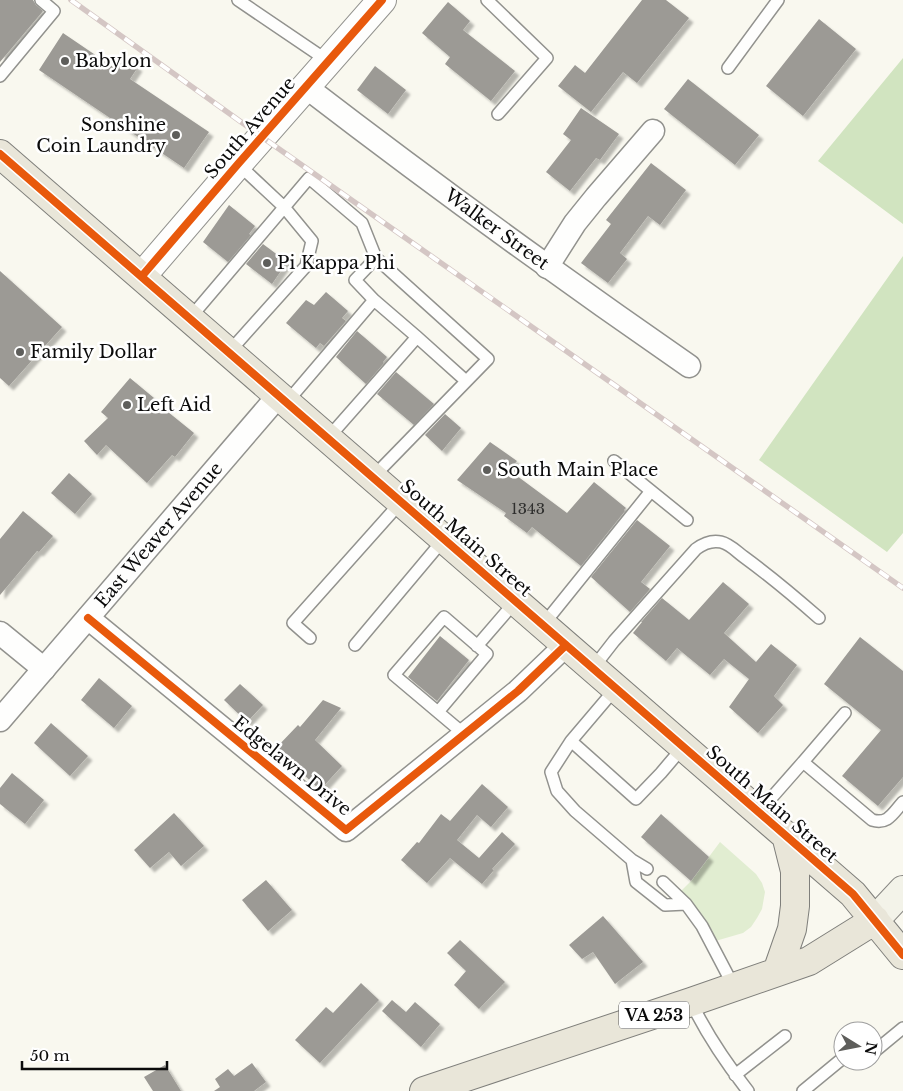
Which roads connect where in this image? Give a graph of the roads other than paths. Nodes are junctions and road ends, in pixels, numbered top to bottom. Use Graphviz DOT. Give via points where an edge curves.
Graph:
graph roads {
  1 [pos="41,0"];
  2 [pos="238,0"];
  3 [pos="382,0"];
  4 [pos="487,0"];
  5 [pos="778,0"];
  6 [pos="328,61"];
  7 [pos="728,68"];
  8 [pos="0,76"];
  9 [pos="306,87"];
  10 [pos="498,114"];
  11 [pos="653,132"];
  12 [pos="0,154"];
  13 [pos="238,164"];
  14 [pos="284,208"];
  15 [pos="376,258"];
  16 [pos="547,266"];
  17 [pos="142,276"];
  18 [pos="374,300"];
  19 [pos="190,318"];
  20 [pos="417,337"];
  21 [pos="229,352"];
  22 [pos="689,366"];
  23 [pos="466,381"];
  24 [pos="283,398"];
  25 [pos="328,438"];
  26 [pos="614,460"];
  27 [pos="373,477"];
  28 [pos="651,491"];
  29 [pos="401,502"];
  30 [pos="687,520"];
  31 [pos="444,538"];
  32 [pos="516,601"];
  33 [pos="88,618"];
  34 [pos="820,618"];
  35 [pos="543,625"];
  36 [pos="0,633"];
  37 [pos="310,638"];
  38 [pos="355,644"];
  39 [pos="566,644"];
  40 [pos="478,646"];
  41 [pos="593,668"];
  42 [pos="44,669"];
  43 [pos="616,688"];
  44 [pos="438,712"];
  45 [pos="845,713"];
  46 [pos="0,720"];
  47 [pos="464,734"];
  48 [pos="571,741"];
  49 [pos="683,747"];
  50 [pos="804,762"];
  51 [pos="903,802"];
  52 [pos="759,812"];
  53 [pos="786,835"];
  54 [pos="632,860"];
  55 [pos="646,870"];
  56 [pos="663,882"];
  57 [pos="903,890"];
  58 [pos="686,904"];
  59 [pos="874,920"];
  60 [pos="903,955"];
  61 [pos="776,972"];
  62 [pos="734,987"];
  63 [pos="691,1002"];
  64 [pos="903,1028"];
  65 [pos="785,1036"];
  66 [pos="883,1044"];
  67 [pos="833,1066"];
  68 [pos="735,1075"];
  69 [pos="424,1091"];
  70 [pos="748,1091"];
  71 [pos="803,1091"];
  1 -- 8 [label="lane" via="54,11 39,22 14,52"];
  2 -- 6 [label="lane"];
  3 -- 6 [label="street, South Avenue"];
  4 -- 10 [label="lane" via="547,58"];
  5 -- 7 [label="lane"];
  6 -- 9 [label="street, South Avenue"];
  9 -- 13 [label="street, South Avenue"];
  9 -- 16 [label="street, Walker Street"];
  11 -- 16 [label="street" via="596,197"];
  12 -- 17 [label="main road, South Main Street"];
  13 -- 14 [label="lane"];
  13 -- 17 [label="street, South Avenue"];
  14 -- 15 [label="lane" via="309,178 362,223"];
  14 -- 19 [label="lane"];
  14 -- 21 [label="lane" via="312,241 306,266"];
  15 -- 18 [label="lane" via="355,280"];
  15 -- 23 [label="lane" via="488,359"];
  16 -- 22 [label="street, Walker Street"];
  17 -- 19 [label="main road, South Main Street"];
  18 -- 20 [label="lane"];
  18 -- 24 [label="lane"];
  19 -- 21 [label="main road, South Main Street"];
  20 -- 23 [label="lane"];
  20 -- 25 [label="lane"];
  21 -- 24 [label="main road, South Main Street"];
  23 -- 27 [label="lane"];
  24 -- 25 [label="main road, South Main Street"];
  24 -- 33 [label="street, East Weaver Avenue"];
  25 -- 27 [label="main road, South Main Street"];
  26 -- 28 [label="lane"];
  27 -- 29 [label="main road, South Main Street"];
  28 -- 30 [label="lane"];
  28 -- 35 [label="lane"];
  29 -- 31 [label="main road, South Main Street"];
  29 -- 37 [label="lane" via="293,623"];
  31 -- 32 [label="main road, South Main Street"];
  31 -- 38 [label="lane"];
  32 -- 35 [label="main road, South Main Street"];
  32 -- 40 [label="lane"];
  33 -- 42 [label="street, East Weaver Avenue"];
  33 -- 47 [label="street, Edgelawn Drive" via="346,830"];
  34 -- 41 [label="lane" via="733,548 725,543 711,542 696,549"];
  35 -- 39 [label="main road, South Main Street"];
  36 -- 42 [label="street"];
  39 -- 41 [label="main road, South Main Street"];
  39 -- 47 [label="street, Edgelawn Drive" via="518,691"];
  40 -- 44 [label="lane" via="487,654"];
  40 -- 44 [label="lane" via="444,617 394,675"];
  41 -- 43 [label="main road, South Main Street"];
  42 -- 46 [label="street, East Weaver Avenue"];
  43 -- 48 [label="lane"];
  43 -- 49 [label="main road, South Main Street"];
  44 -- 47 [label="lane"];
  45 -- 50 [label="lane"];
  48 -- 49 [label="lane" via="636,799"];
  48 -- 54 [label="lane" via="551,772 557,791 575,811"];
  49 -- 52 [label="main road, South Main Street"];
  50 -- 51 [label="lane" via="872,820 887,820"];
  50 -- 52 [label="lane"];
  52 -- 53 [label="main road, South Main Street"];
  53 -- 59 [label="main road, South Main Street" via="853,894"];
  53 -- 61 [label="main road" via="795,872 795,906 792,929"];
  54 -- 55 [label="lane"];
  54 -- 58 [label="lane" via="636,882 665,905"];
  56 -- 58 [label="lane"];
  57 -- 59 [label="main road"];
  58 -- 62 [label="lane" via="702,926"];
  59 -- 60 [label="main road, South Main Street"];
  59 -- 61 [label="main road, VA 253" via="808,961"];
  61 -- 62 [label="main road, VA 253"];
  62 -- 63 [label="main road, VA 253"];
  63 -- 68 [label="lane" via="710,1039"];
  63 -- 69 [label="main road, VA 253"];
  64 -- 66 [label="lane"];
  65 -- 68 [label="lane"];
  67 -- 71 [label="lane"];
  68 -- 70 [label="lane"];
}
